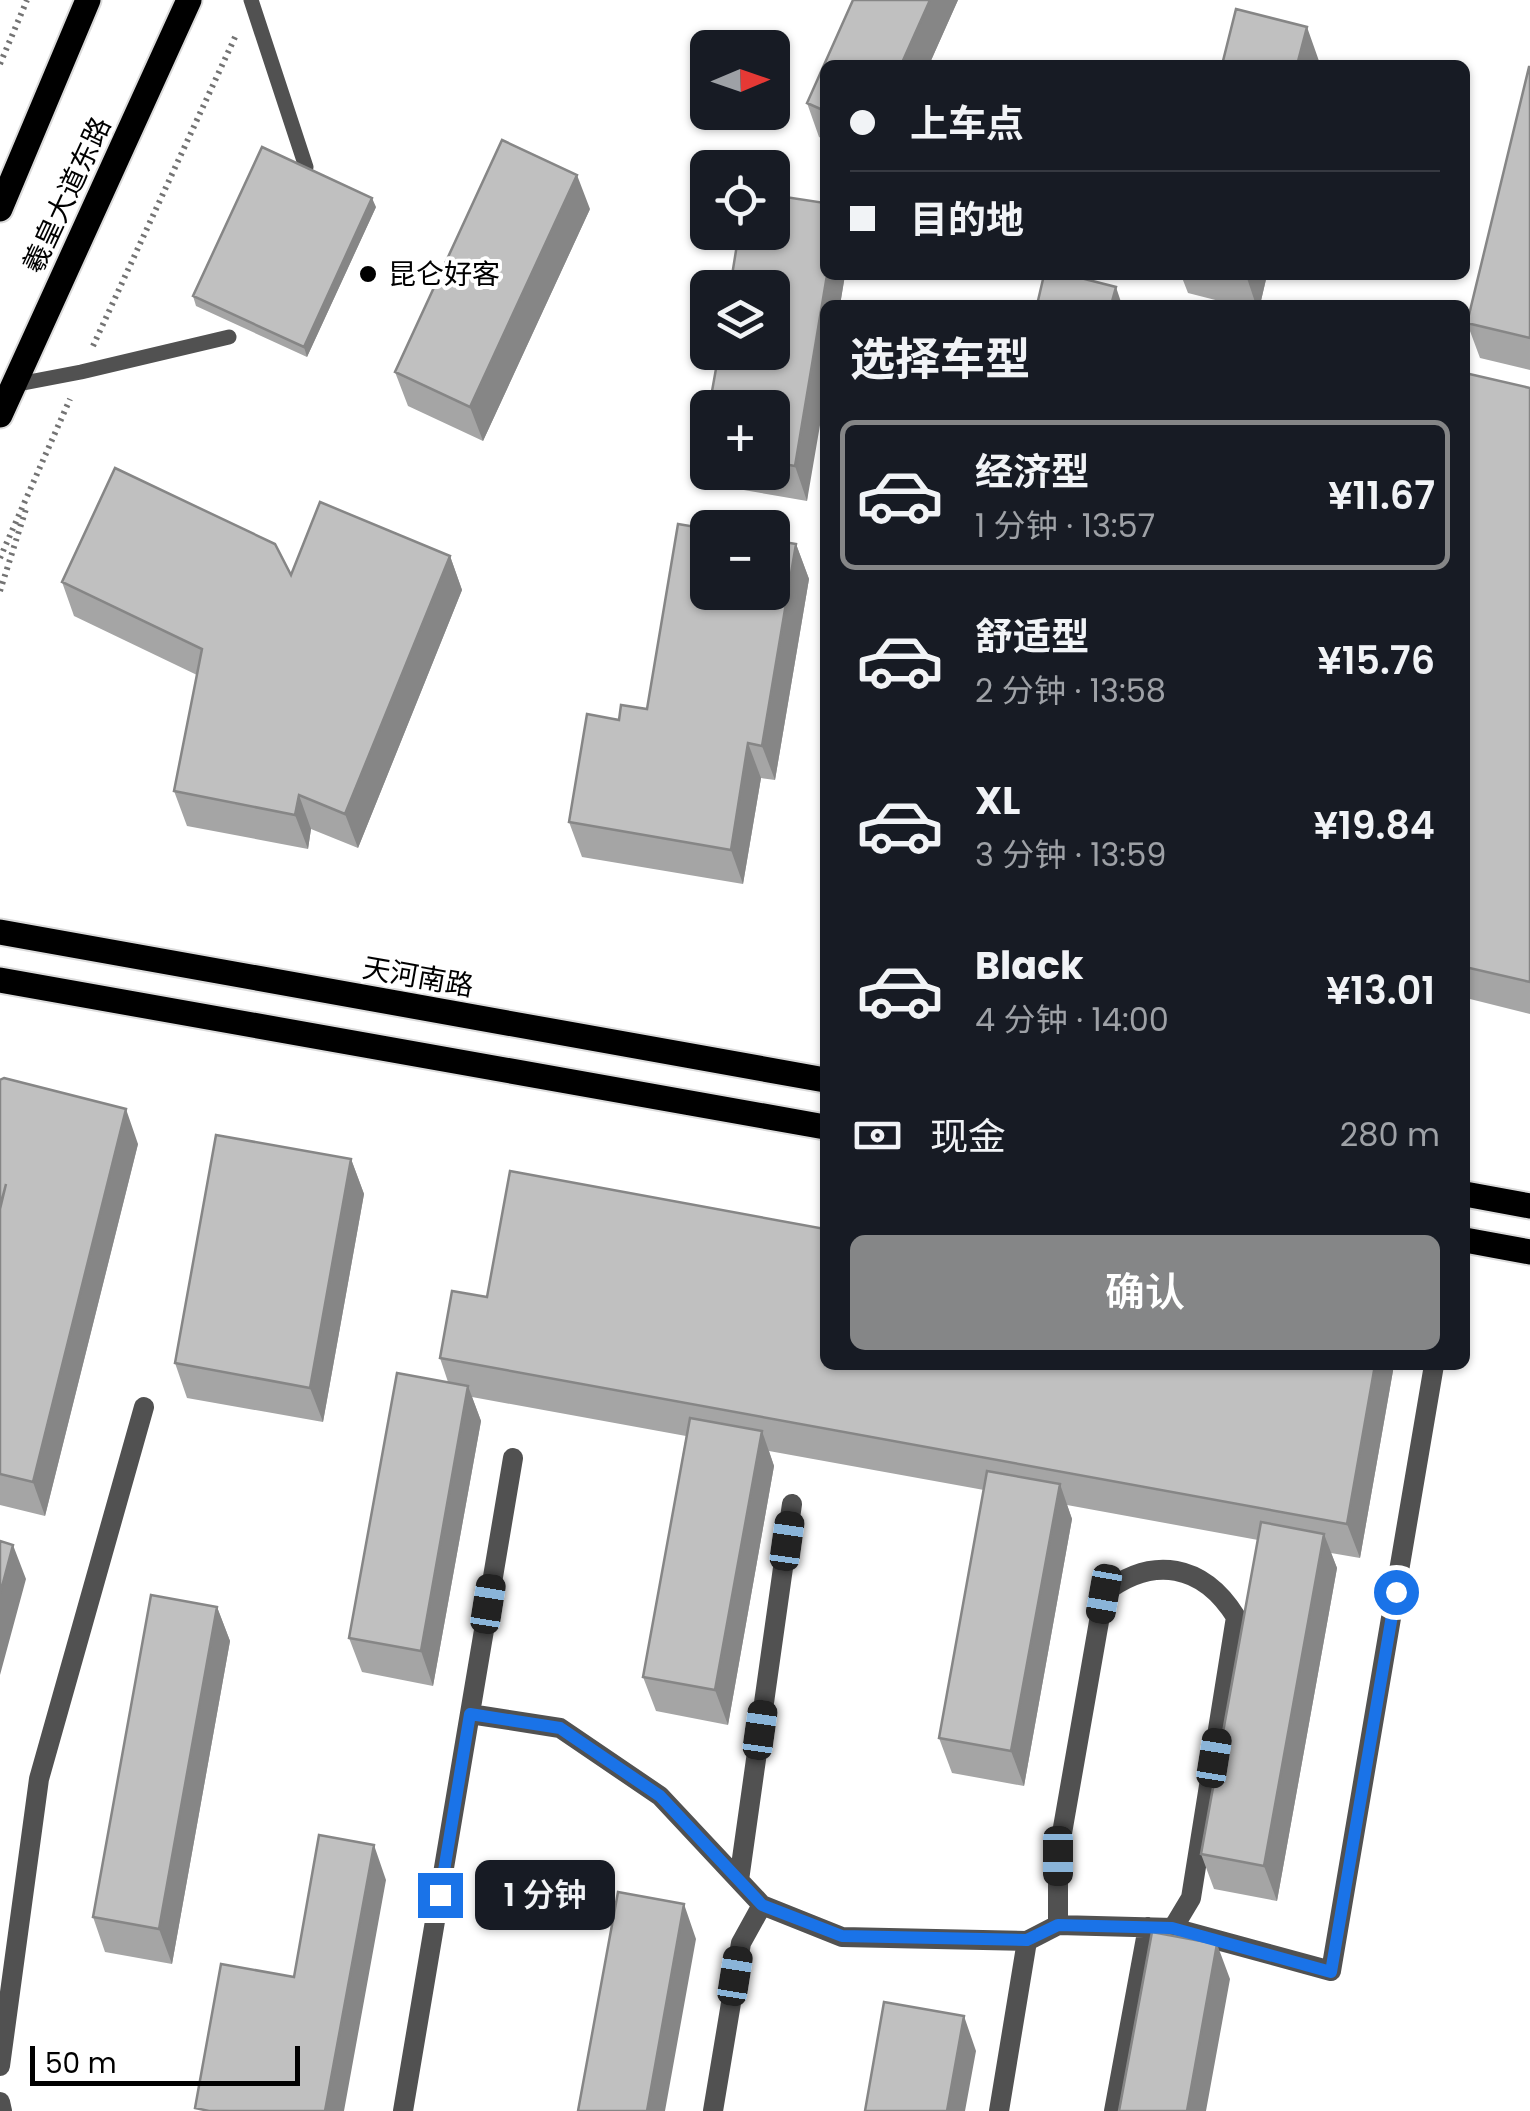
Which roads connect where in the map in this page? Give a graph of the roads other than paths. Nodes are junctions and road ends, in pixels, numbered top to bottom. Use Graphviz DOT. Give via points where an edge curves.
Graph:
graph roads {
  1 [pos="88,0"];
  2 [pos="190,0"];
  3 [pos="251,0"];
  4 [pos="306,167"];
  5 [pos="0,209"];
  6 [pos="229,336"];
  7 [pos="13,384"];
  8 [pos="0,415"];
  9 [pos="0,932"];
  10 [pos="0,980"];
  11 [pos="820,1079"];
  12 [pos="820,1126"];
  13 [pos="1470,1195"];
  14 [pos="1530,1206"];
  15 [pos="1470,1241"];
  16 [pos="1530,1252"];
  17 [pos="1433,1370"];
  18 [pos="144,1407"];
  19 [pos="512,1458"];
  20 [pos="792,1504"];
  21 [pos="470,1714"];
  22 [pos="738,1880"];
  23 [pos="762,1905"];
  24 [pos="1058,1925"];
  25 [pos="1148,1928"];
  26 [pos="1172,1928"];
  27 [pos="1027,1940"];
  28 [pos="0,2066"];
  29 [pos="0,2102"];
  30 [pos="2,2111"];
  31 [pos="403,2111"];
  32 [pos="713,2111"];
  33 [pos="999,2111"];
  34 [pos="1114,2111"];
  1 -- 5 [label="main road, 羲皇大道东路"];
  2 -- 7 [label="main road, 羲皇大道东路"];
  3 -- 4 [label="lane"];
  6 -- 7 [label="lane"];
  7 -- 8 [label="main road, 羲皇大道东路"];
  9 -- 11 [label="main road, 天河南路"];
  10 -- 12 [label="main road"];
  13 -- 14 [label="main road"];
  15 -- 16 [label="main road"];
  17 -- 26 [label="street" via="1331,1972"];
  18 -- 28 [label="street" via="40,1779"];
  19 -- 21 [label="street"];
  20 -- 22 [label="street"];
  21 -- 22 [label="street" via="560,1728 660,1796"];
  21 -- 31 [label="street"];
  22 -- 23 [label="street"];
  23 -- 27 [label="street" via="842,1936"];
  23 -- 32 [label="street" via="741,1942"];
  24 -- 25 [label="street"];
  24 -- 26 [label="street" via="1058,1856 1104,1594 1120,1581 1159,1569 1197,1577 1236,1617 1191,1898"];
  24 -- 27 [label="street"];
  25 -- 26 [label="street"];
  25 -- 34 [label="street"];
  27 -- 33 [label="street"];
  29 -- 30 [label="street"];
}
